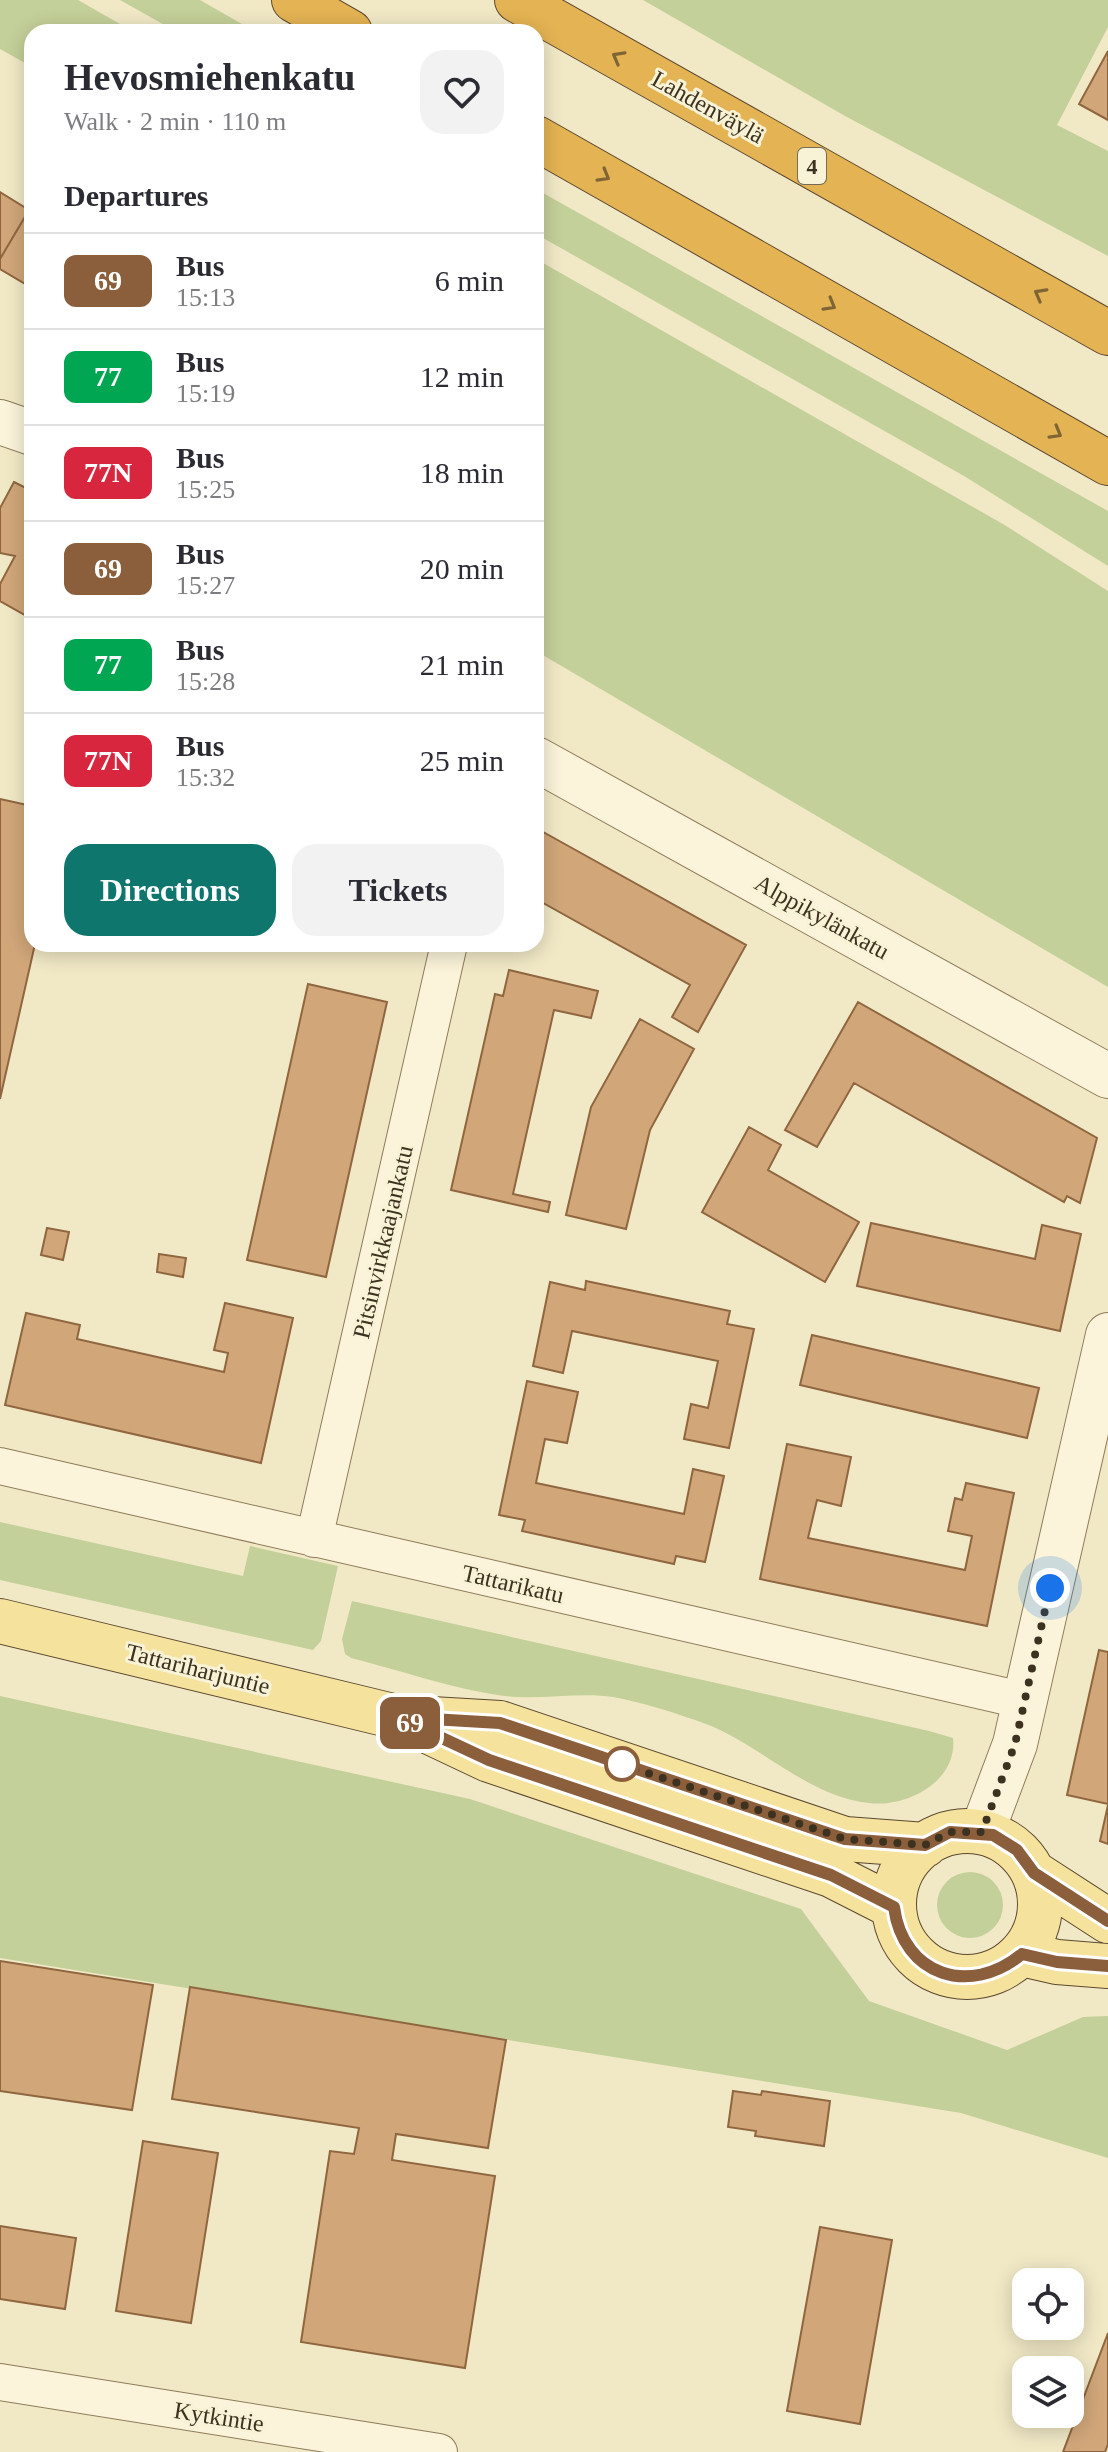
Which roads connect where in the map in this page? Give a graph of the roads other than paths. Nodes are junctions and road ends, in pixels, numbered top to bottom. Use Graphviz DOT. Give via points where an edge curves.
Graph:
graph roads {
  1 [pos="294,0"];
  2 [pos="517,0"];
  3 [pos="336,24"];
  4 [pos="544,143"];
  5 [pos="1108,333"];
  6 [pos="0,422"];
  7 [pos="24,430"];
  8 [pos="1108,463"];
  9 [pos="544,763"];
  10 [pos="447,952"];
  11 [pos="1108,1076"];
  12 [pos="1108,1335"];
  13 [pos="0,1466"];
  14 [pos="314,1539"];
  15 [pos="0,1621"];
  16 [pos="1026,1701"];
  17 [pos="397,1717"];
  18 [pos="982,1832"];
  19 [pos="925,1845"];
  20 [pos="1034,1873"];
  21 [pos="894,1907"];
  22 [pos="1108,1921"];
  23 [pos="1022,1954"];
  24 [pos="1108,1966"];
  25 [pos="0,2382"];
  26 [pos="439,2452"];
  1 -- 3 [label="highway"];
  5 -- 2 [label="highway, Lahdenväylä / 4, one-way"];
  4 -- 8 [label="highway, one-way"];
  6 -- 7 [label="street"];
  9 -- 11 [label="street, Alppikylänkatu"];
  10 -- 14 [label="street, Pitsinvirkkaajankatu"];
  12 -- 16 [label="street"];
  13 -- 14 [label="street, Tattarikatu"];
  14 -- 16 [label="street, Tattarikatu"];
  15 -- 17 [label="main road, Tattariharjuntie"];
  16 -- 18 [label="street"];
  17 -- 19 [label="main road, Tattariharjuntie" via="500,1723 845,1839"];
  17 -- 21 [label="main road, Tattariharjuntie" via="489,1760 831,1875"];
  18 -- 19 [label="main road" via="950,1832"];
  18 -- 20 [label="main road" via="1017,1850"];
  19 -- 21 [label="main road" via="905,1865"];
  20 -- 22 [label="main road"];
  20 -- 23 [label="main road" via="1040,1915"];
  21 -- 23 [label="main road" via="908,1947 942,1973 984,1975"];
  23 -- 24 [label="main road"];
  25 -- 26 [label="street, Kytkintie"];
}
